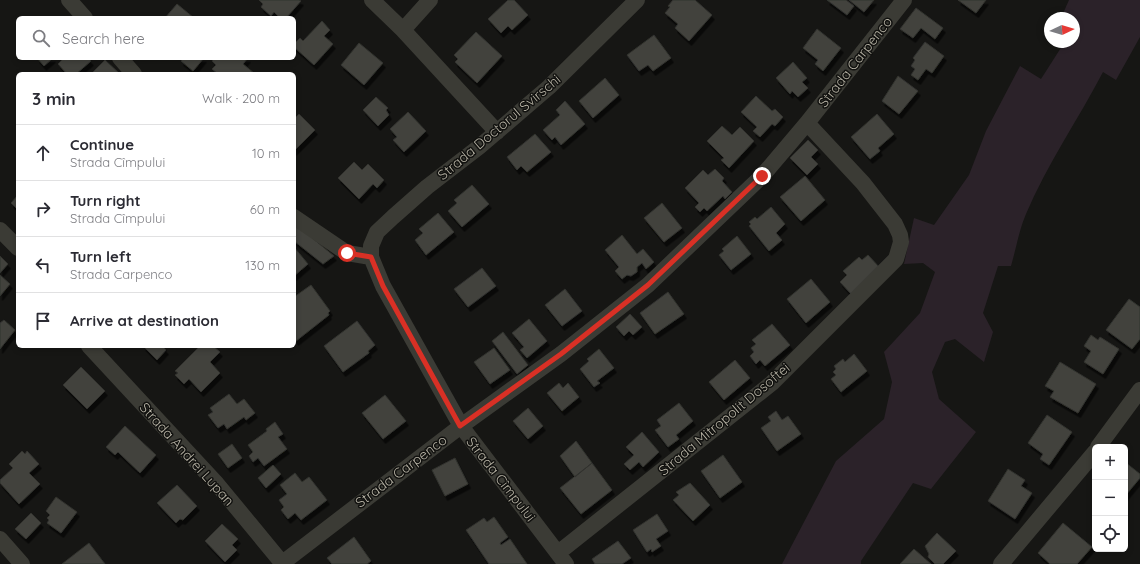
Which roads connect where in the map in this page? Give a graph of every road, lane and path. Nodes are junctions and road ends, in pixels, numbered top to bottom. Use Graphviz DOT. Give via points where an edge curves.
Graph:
graph roads {
  1 [pos="69,0"];
  2 [pos="372,0"];
  3 [pos="430,0"];
  4 [pos="637,0"];
  5 [pos="904,0"];
  6 [pos="83,16"];
  7 [pos="403,30"];
  8 [pos="122,60"];
  9 [pos="132,72"];
  10 [pos="807,123"];
  11 [pos="497,132"];
  12 [pos="296,218"];
  13 [pos="0,230"];
  14 [pos="16,246"];
  15 [pos="371,257"];
  16 [pos="91,348"];
  17 [pos="1140,390"];
  18 [pos="460,426"];
  19 [pos="1100,444"];
  20 [pos="1092,456"];
  21 [pos="0,539"];
  22 [pos="562,558"];
  23 [pos="22,564"];
  24 [pos="282,564"];
  25 [pos="1001,564"];
  1 -- 6 [label="street"];
  2 -- 7 [label="street"];
  3 -- 7 [label="street"];
  4 -- 11 [label="street, Strada Doctorul Svirschi" via="549,87"];
  5 -- 10 [label="street, Strada Carpenco"];
  7 -- 11 [label="street"];
  8 -- 9 [label="street"];
  10 -- 18 [label="street, Strada Carpenco" via="742,196 648,285 561,354"];
  10 -- 22 [label="street, Strada Mitropolit Dosoftei" via="864,183 891,219 900,235 900,250 896,259 772,383"];
  11 -- 15 [label="street, Strada Doctorul Svirschi" via="377,232 371,246"];
  12 -- 15 [label="street" via="347,253"];
  13 -- 14 [label="street"];
  15 -- 18 [label="street, Strada Cîmpului" via="383,286"];
  16 -- 24 [label="street, Strada Andrei Lupan" via="217,484"];
  17 -- 19 [label="street"];
  18 -- 22 [label="street, Strada Cîmpului"];
  18 -- 24 [label="street, Strada Carpenco"];
  20 -- 25 [label="street"];
  21 -- 23 [label="street"];
}
